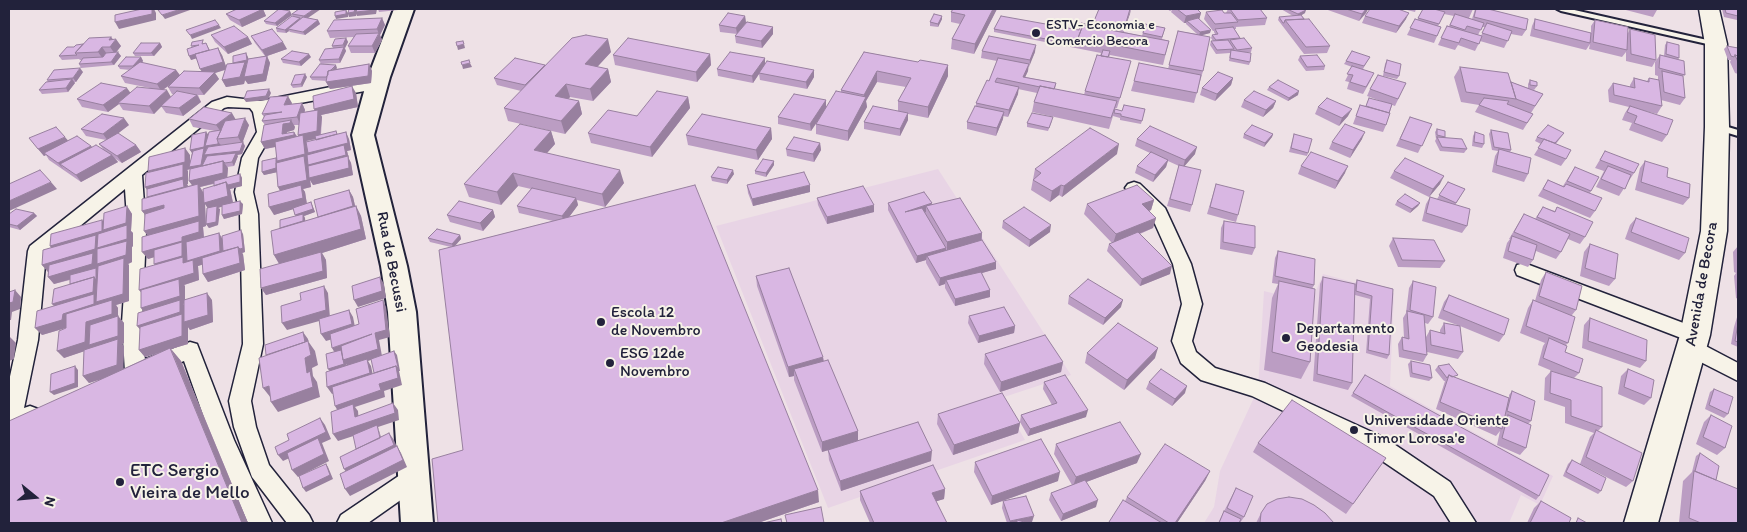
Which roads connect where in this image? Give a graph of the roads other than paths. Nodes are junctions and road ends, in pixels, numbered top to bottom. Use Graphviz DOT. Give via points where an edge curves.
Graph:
graph roads {
  1 [pos="404,9"];
  2 [pos="1561,9"];
  3 [pos="1710,9"];
  4 [pos="1716,44"];
  5 [pos="259,107"];
  6 [pos="1727,130"];
  7 [pos="133,174"];
  8 [pos="1133,187"];
  9 [pos="1524,270"];
  10 [pos="1694,341"];
  11 [pos="1738,373"];
  12 [pos="46,408"];
  13 [pos="414,478"];
  14 [pos="260,523"];
  15 [pos="301,523"];
  16 [pos="349,523"];
  17 [pos="417,523"];
  18 [pos="1464,523"];
  19 [pos="1640,523"];
  1 -- 13 [label="street, Rua de Becussi" via="379,77 363,135 402,312"];
  2 -- 4 [label="lane"];
  3 -- 4 [label="main road, Avenida de Becora"];
  4 -- 6 [label="main road, Avenida de Becora"];
  5 -- 5 [label="street" via="272,101 376,83 273,102"];
  5 -- 7 [label="street" via="227,102 218,105"];
  5 -- 15 [label="street" via="265,132 250,158 244,192 249,214 253,344 240,401 244,427 260,470"];
  6 -- 10 [label="main road, Avenida de Becora" via="1714,231"];
  7 -- 12 [label="street" via="37,251 28,340 10,423"];
  7 -- 14 [label="street" via="137,233 126,376 190,350 223,440"];
  8 -- 18 [label="street" via="1158,212 1182,264 1192,304 1182,341 1188,357 1208,374 1258,389 1377,445 1442,489"];
  9 -- 10 [label="street"];
  10 -- 11 [label="street"];
  10 -- 19 [label="main road, Avenida de Becora"];
  13 -- 16 [label="street"];
  13 -- 17 [label="street, Rua de Becussi"];
}
